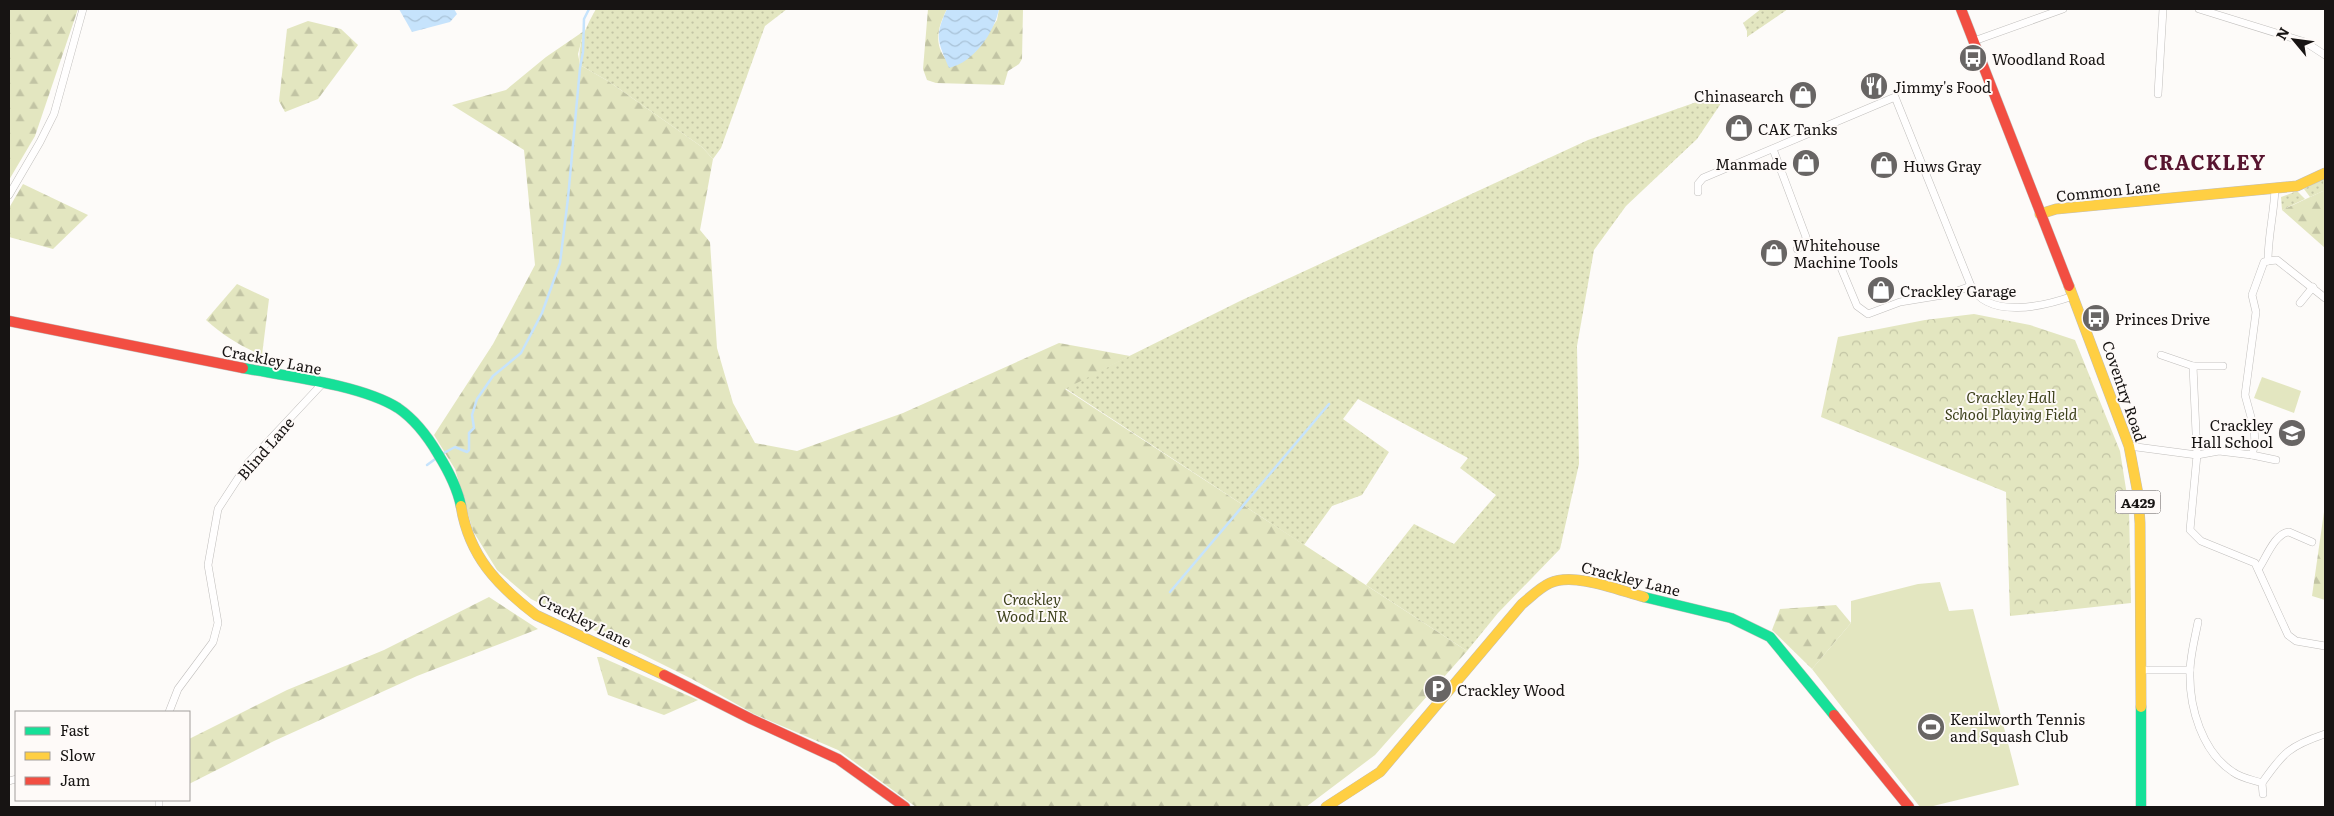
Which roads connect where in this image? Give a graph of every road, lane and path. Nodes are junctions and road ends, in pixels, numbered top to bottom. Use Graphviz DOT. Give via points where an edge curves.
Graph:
graph roads {
  1 [pos="83,9"];
  2 [pos="1961,9"];
  3 [pos="2063,9"];
  4 [pos="2163,9"];
  5 [pos="2199,9"];
  6 [pos="1974,42"];
  7 [pos="2325,55"];
  8 [pos="2158,94"];
  9 [pos="1773,149"];
  10 [pos="2325,173"];
  11 [pos="2275,189"];
  12 [pos="1698,192"];
  13 [pos="9,195"];
  14 [pos="2040,214"];
  15 [pos="1797,249"];
  16 [pos="2268,261"];
  17 [pos="1839,263"];
  18 [pos="1971,286"];
  19 [pos="2313,287"];
  20 [pos="2073,296"];
  21 [pos="2325,298"];
  22 [pos="2300,303"];
  23 [pos="9,321"];
  24 [pos="2161,355"];
  25 [pos="2193,366"];
  26 [pos="2223,366"];
  27 [pos="322,384"];
  28 [pos="2129,446"];
  29 [pos="2197,455"];
  30 [pos="2252,455"];
  31 [pos="2276,460"];
  32 [pos="2312,542"];
  33 [pos="2259,568"];
  34 [pos="2198,622"];
  35 [pos="2325,646"];
  36 [pos="2140,670"];
  37 [pos="2190,670"];
  38 [pos="169,711"];
  39 [pos="2325,734"];
  40 [pos="2262,783"];
  41 [pos="2263,794"];
  42 [pos="904,807"];
  43 [pos="1326,807"];
  44 [pos="1909,807"];
  45 [pos="2141,807"];
  1 -- 13 [label="street" via="54,114"];
  2 -- 6 [label="street, Coventry Road / A429"];
  3 -- 6 [label="street"];
  4 -- 8 [label="street"];
  5 -- 7 [label="street" via="2306,42"];
  6 -- 14 [label="street, Coventry Road / A429"];
  9 -- 12 [label="street" via="1704,178 1698,184"];
  9 -- 15 [label="street" via="1806,237 1804,245"];
  9 -- 18 [label="street" via="1895,98"];
  10 -- 11 [label="street, Common Lane" via="2296,186"];
  11 -- 14 [label="street, Common Lane" via="2056,209"];
  11 -- 16 [label="street"];
  14 -- 20 [label="street, Coventry Road / A429"];
  16 -- 19 [label="street" via="2277,260"];
  16 -- 30 [label="street" via="2260,268 2252,295 2256,312 2245,395 2254,428"];
  17 -- 18 [label="street" via="1857,306 1868,314 1900,302 1949,294"];
  18 -- 20 [label="street" via="1981,299 2008,306 2042,306"];
  19 -- 21 [label="street"];
  19 -- 22 [label="street"];
  20 -- 28 [label="street, Coventry Road / A429"];
  23 -- 27 [label="street, Crackley Lane"];
  24 -- 25 [label="street"];
  25 -- 26 [label="street"];
  25 -- 29 [label="street"];
  27 -- 38 [label="street, Blind Lane" via="248,463 218,509 208,564 218,623 213,642 178,689"];
  27 -- 42 [label="street, Crackley Lane" via="381,400 403,411 419,428 438,454 457,493 467,537 492,578 536,616 838,759"];
  28 -- 29 [label="street"];
  28 -- 36 [label="street, Coventry Road / A429" via="2140,523"];
  29 -- 30 [label="street" via="2219,452"];
  29 -- 33 [label="street" via="2190,530 2201,541 2255,563"];
  30 -- 31 [label="street"];
  32 -- 33 [label="street" via="2285,532 2279,536"];
  33 -- 35 [label="street" via="2288,635 2296,641"];
  34 -- 37 [label="street"];
  36 -- 37 [label="street"];
  36 -- 45 [label="street, Coventry Road / A429"];
  37 -- 40 [label="street" via="2201,732 2215,757 2234,773"];
  39 -- 40 [label="street" via="2300,742 2279,759"];
  40 -- 41 [label="street"];
  43 -- 44 [label="street, Crackley Lane" via="1380,772 1522,604 1556,579 1572,579 1731,618 1770,637"];
}
